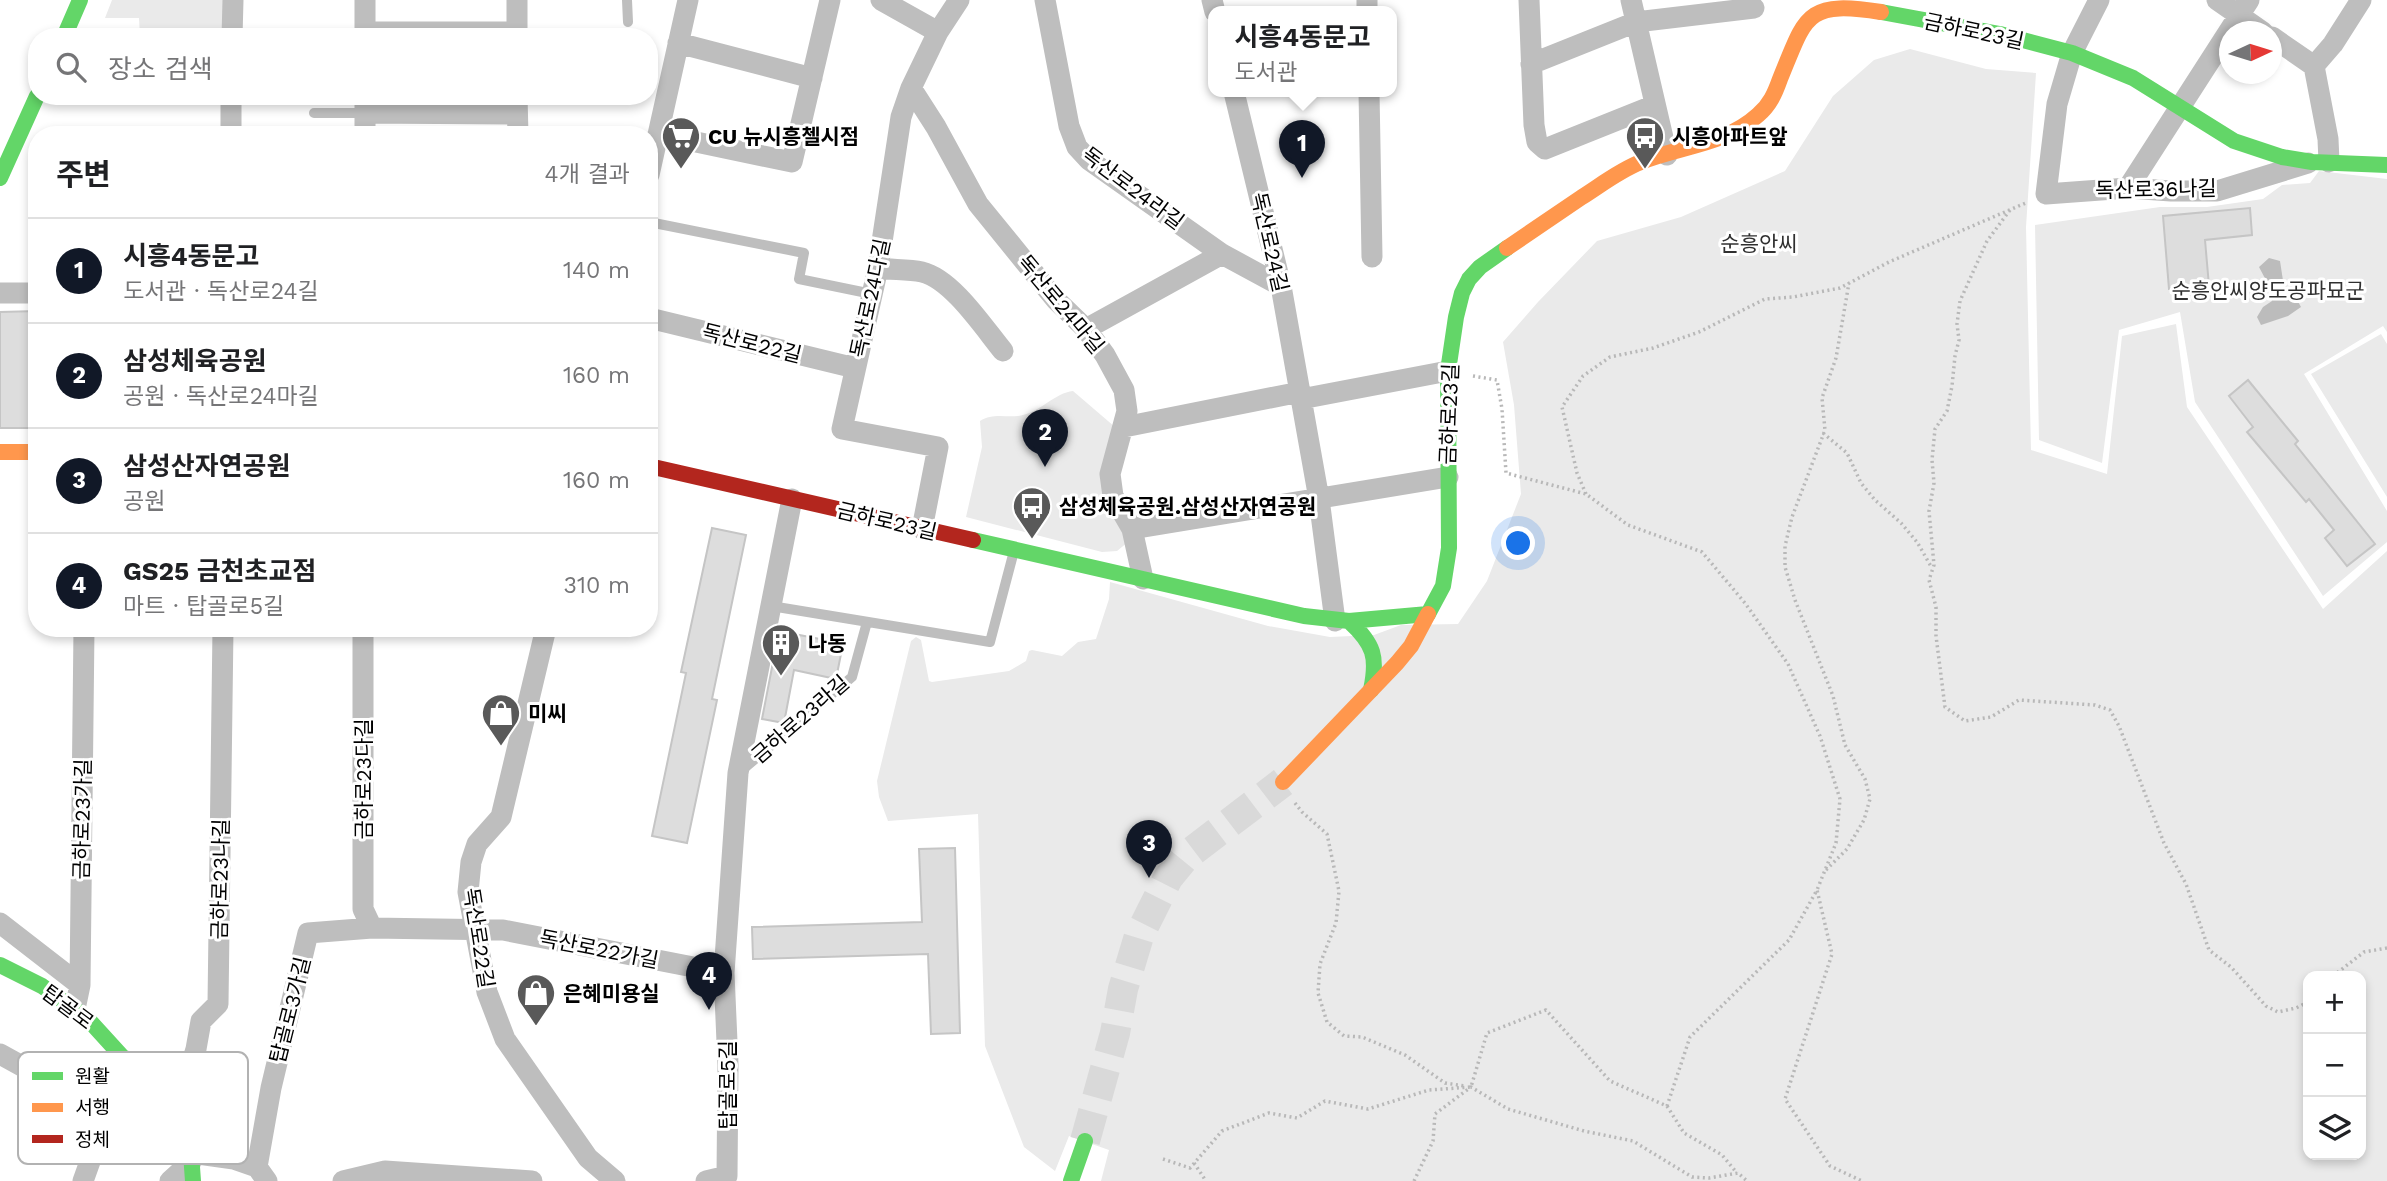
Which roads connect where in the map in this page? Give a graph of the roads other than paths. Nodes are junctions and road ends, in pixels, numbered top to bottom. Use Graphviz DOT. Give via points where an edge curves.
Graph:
graph roads {
  1 [pos="80,0"];
  2 [pos="233,0"];
  3 [pos="365,0"];
  4 [pos="517,0"];
  5 [pos="627,0"];
  6 [pos="688,0"];
  7 [pos="830,0"];
  8 [pos="881,0"];
  9 [pos="959,0"];
  10 [pos="1045,0"];
  11 [pos="1529,0"];
  12 [pos="1631,0"];
  13 [pos="2099,0"];
  14 [pos="2217,0"];
  15 [pos="2361,0"];
  16 [pos="2244,7"];
  17 [pos="1754,8"];
  18 [pos="2255,21"];
  19 [pos="628,22"];
  20 [pos="1636,22"];
  21 [pos="68,28"];
  22 [pos="232,28"];
  23 [pos="365,28"];
  24 [pos="517,28"];
  25 [pos="938,32"];
  26 [pos="678,43"];
  27 [pos="2282,44"];
  28 [pos="2072,53"];
  29 [pos="1531,64"];
  30 [pos="2314,66"];
  31 [pos="812,78"];
  32 [pos="911,88"];
  33 [pos="1235,97"];
  34 [pos="1369,97"];
  35 [pos="33,105"];
  36 [pos="231,105"];
  37 [pos="1655,105"];
  38 [pos="2181,107"];
  39 [pos="314,113"];
  40 [pos="365,115"];
  41 [pos="517,115"];
  42 [pos="231,126"];
  43 [pos="658,134"];
  44 [pos="1667,155"];
  45 [pos="2321,162"];
  46 [pos="2387,165"];
  47 [pos="2,167"];
  48 [pos="2128,188"];
  49 [pos="658,224"];
  50 [pos="1222,254"];
  51 [pos="1372,257"];
  52 [pos="878,268"];
  53 [pos="1281,286"];
  54 [pos="0,293"];
  55 [pos="28,293"];
  56 [pos="872,294"];
  57 [pos="658,320"];
  58 [pos="1086,329"];
  59 [pos="1003,351"];
  60 [pos="855,368"];
  61 [pos="1448,371"];
  62 [pos="1301,396"];
  63 [pos="1124,428"];
  64 [pos="0,453"];
  65 [pos="28,453"];
  66 [pos="658,468"];
  67 [pos="1448,477"];
  68 [pos="792,499"];
  69 [pos="1319,499"];
  70 [pos="922,528"];
  71 [pos="1132,529"];
  72 [pos="1015,550"];
  73 [pos="1143,579"];
  74 [pos="771,606"];
  75 [pos="1427,614"];
  76 [pos="1342,621"];
  77 [pos="867,622"];
  78 [pos="84,637"];
  79 [pos="223,637"];
  80 [pos="363,637"];
  81 [pos="544,637"];
  82 [pos="1371,690"];
  83 [pos="738,773"];
  84 [pos="1283,782"];
  85 [pos="0,923"];
  86 [pos="372,928"];
  87 [pos="474,928"];
  88 [pos="0,965"];
  89 [pos="724,973"];
  90 [pos="80,985"];
  91 [pos="75,1009"];
  92 [pos="119,1052"];
  93 [pos="196,1052"];
  94 [pos="0,1054"];
  95 [pos="18,1064"];
  96 [pos="1085,1140"];
  97 [pos="89,1164"];
  98 [pos="243,1164"];
  99 [pos="192,1165"];
  100 [pos="262,1174"];
  101 [pos="83,1181"];
  102 [pos="170,1181"];
  103 [pos="343,1181"];
  104 [pos="532,1181"];
  105 [pos="615,1181"];
  106 [pos="706,1181"];
  107 [pos="1071,1181"];
  1 -- 21 [label="street"];
  2 -- 22 [label="street"];
  3 -- 23 [label="street"];
  4 -- 24 [label="street"];
  5 -- 19 [label="lane"];
  6 -- 26 [label="street"];
  7 -- 31 [label="street"];
  8 -- 25 [label="street"];
  9 -- 25 [label="street, 독산로24다길"];
  10 -- 50 [label="street, 독산로24라길" via="1077,147"];
  11 -- 29 [label="street"];
  12 -- 20 [label="street"];
  13 -- 28 [label="street"];
  14 -- 16 [label="street"];
  15 -- 30 [label="street"];
  16 -- 18 [label="street"];
  16 -- 38 [label="street"];
  17 -- 20 [label="street"];
  20 -- 29 [label="street"];
  20 -- 37 [label="street"];
  25 -- 32 [label="street, 독산로24다길"];
  26 -- 31 [label="street"];
  26 -- 43 [label="street"];
  27 -- 30 [label="street"];
  28 -- 38 [label="street, 금하로23길" via="2133,78"];
  28 -- 44 [label="street, 금하로23길" via="2000,34 1830,6 1814,13 1802,26 1780,85 1761,113 1744,128 1713,142"];
  28 -- 48 [label="street, 독산로36나길" via="2057,104 2046,194"];
  29 -- 37 [label="street" via="1534,125 1537,142 1545,149"];
  30 -- 45 [label="street" via="2328,139"];
  31 -- 43 [label="street" via="792,162"];
  32 -- 52 [label="street, 독산로24다길" via="901,117"];
  32 -- 58 [label="street, 독산로24마길" via="978,204 1056,300"];
  33 -- 53 [label="street, 독산로24길"];
  34 -- 51 [label="street"];
  35 -- 47 [label="street"];
  36 -- 42 [label="street"];
  37 -- 44 [label="street"];
  38 -- 45 [label="street, 금하로23길" via="2234,141 2282,157"];
  38 -- 48 [label="street"];
  39 -- 40 [label="lane"];
  40 -- 41 [label="street"];
  44 -- 61 [label="street, 금하로23길" via="1612,177 1480,267 1462,293"];
  45 -- 46 [label="street, 독산로36나길"];
  45 -- 48 [label="street, 독산로36나길" via="2217,191"];
  49 -- 56 [label="lane" via="804,253 799,279"];
  50 -- 53 [label="street, 독산로24라길"];
  50 -- 58 [label="street"];
  52 -- 56 [label="street, 독산로24다길"];
  52 -- 59 [label="street" via="924,272 942,282"];
  53 -- 62 [label="street, 독산로24길"];
  54 -- 55 [label="street"];
  56 -- 60 [label="street, 독산로24다길"];
  57 -- 60 [label="street, 독산로22길"];
  58 -- 63 [label="street, 독산로24마길" via="1124,390"];
  60 -- 70 [label="street, 독산로24다길" via="842,429 938,447"];
  61 -- 62 [label="street"];
  61 -- 67 [label="street, 금하로23길"];
  62 -- 63 [label="street"];
  62 -- 69 [label="street, 독산로24길"];
  63 -- 71 [label="street, 독산로24마길" via="1110,474 1113,496"];
  64 -- 65 [label="street"];
  66 -- 68 [label="street, 금하로23길"];
  67 -- 69 [label="street"];
  67 -- 75 [label="street, 금하로23길" via="1449,548 1443,586"];
  68 -- 70 [label="street, 금하로23길"];
  68 -- 74 [label="street, 금하로23라길"];
  69 -- 71 [label="street"];
  69 -- 76 [label="street, 독산로24길"];
  70 -- 72 [label="street, 금하로23길"];
  71 -- 73 [label="street, 독산로24마길"];
  72 -- 73 [label="street, 금하로23길"];
  72 -- 77 [label="lane" via="990,642"];
  73 -- 76 [label="street, 금하로23길"];
  74 -- 77 [label="lane"];
  74 -- 83 [label="street, 금하로23라길"];
  75 -- 76 [label="street, 금하로23길"];
  75 -- 82 [label="street" via="1411,646"];
  76 -- 82 [label="street" via="1368,638 1376,671"];
  77 -- 83 [label="lane, 금하로23라길" via="852,677"];
  78 -- 90 [label="street, 금하로23가길"];
  79 -- 93 [label="street, 금하로23나길" via="218,1004 201,1021"];
  80 -- 86 [label="street, 금하로23다길" via="363,909"];
  81 -- 87 [label="street, 독산로22길" via="501,817 477,844 471,862 468,892"];
  82 -- 84 [label="street"];
  83 -- 89 [label="street, 금하로23라길"];
  85 -- 90 [label="street"];
  86 -- 87 [label="street, 탑골로3가길"];
  86 -- 100 [label="street, 탑골로3가길" via="308,933 271,1088"];
  87 -- 89 [label="street, 독산로22가길"];
  87 -- 105 [label="street, 독산로22길" via="487,992 505,1040 588,1158"];
  88 -- 91 [label="street, 탑골로"];
  89 -- 106 [label="street, 탑골로5길" via="727,1176"];
  90 -- 91 [label="street, 금하로23가길"];
  91 -- 92 [label="street, 탑골로"];
  94 -- 95 [label="street"];
  96 -- 107 [label="street"];
  97 -- 101 [label="street"];
  98 -- 100 [label="street"];
  99 -- 102 [label="street"];
  103 -- 104 [label="street" via="385,1171"];
}
